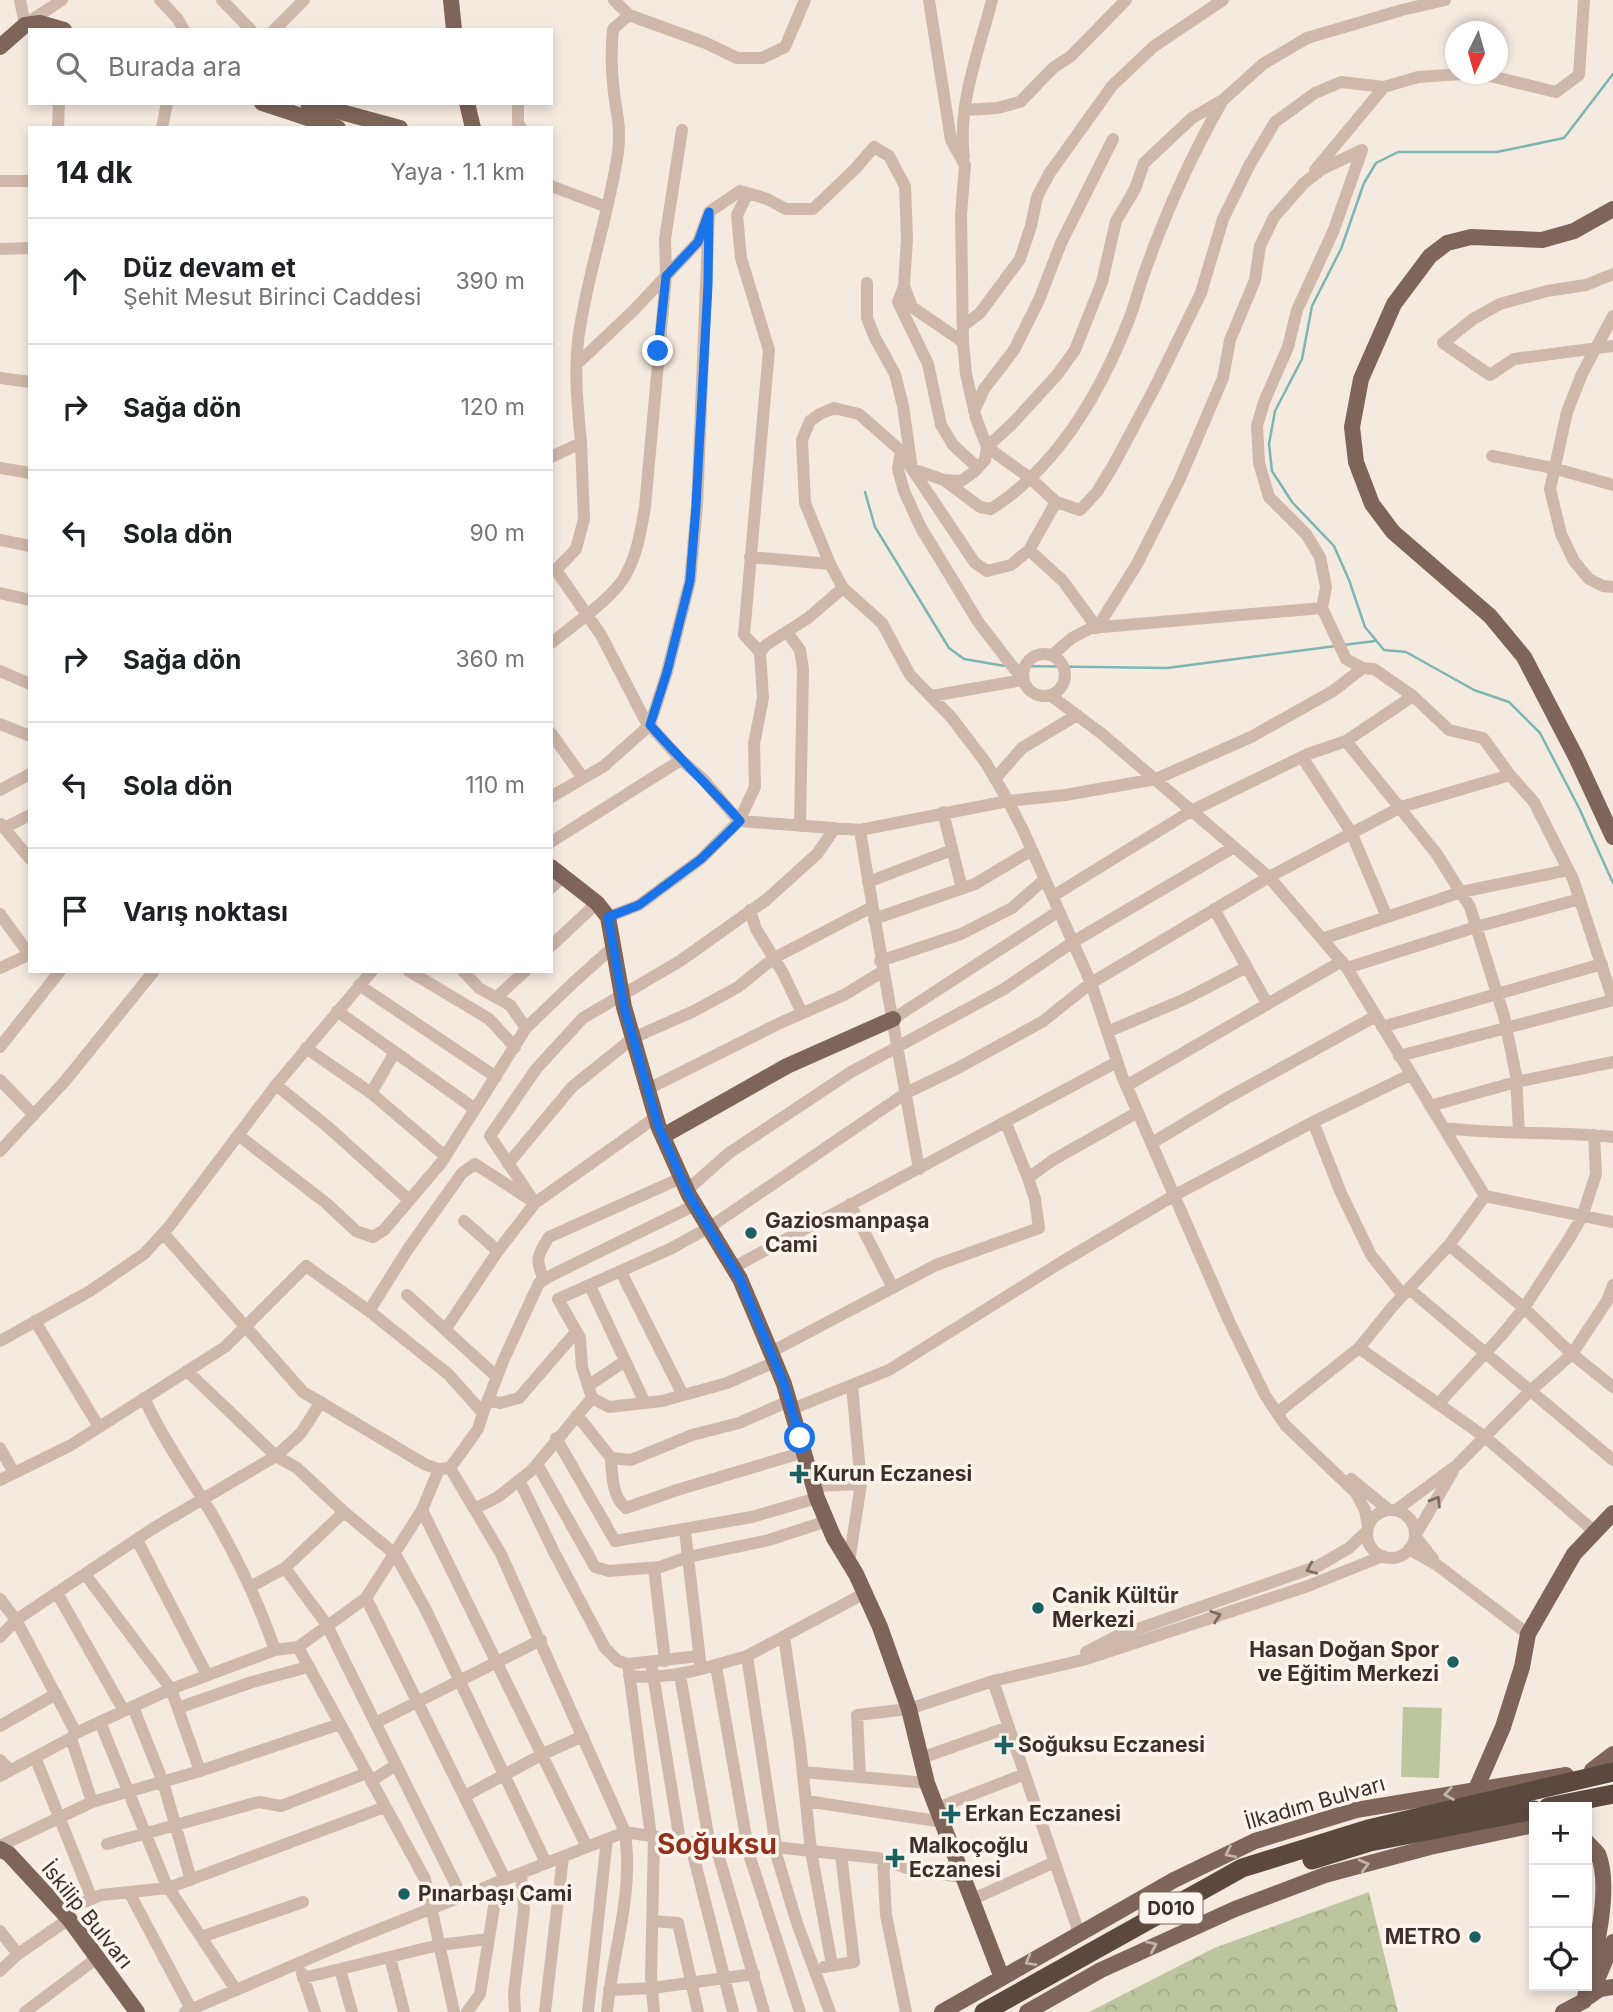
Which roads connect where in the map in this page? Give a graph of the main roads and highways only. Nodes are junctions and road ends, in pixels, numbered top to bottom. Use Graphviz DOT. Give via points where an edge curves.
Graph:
graph roads {
  1 [pos="451,0"];
  2 [pos="29,27"];
  3 [pos="57,28"];
  4 [pos="454,28"];
  5 [pos="0,47"];
  6 [pos="268,105"];
  7 [pos="467,105"];
  8 [pos="301,115"];
  9 [pos="332,126"];
  10 [pos="385,126"];
  11 [pos="473,126"];
  12 [pos="1613,209"];
  13 [pos="1613,836"];
  14 [pos="557,871"];
  15 [pos="892,1019"];
  16 [pos="663,1136"];
  17 [pos="1613,1513"];
  18 [pos="1613,1754"];
  19 [pos="1592,1770"];
  20 [pos="1613,1770"];
  21 [pos="1476,1789"];
  22 [pos="1613,1797"];
  23 [pos="1580,1802"];
  24 [pos="1592,1806"];
  25 [pos="1529,1822"];
  26 [pos="1529,1823"];
  27 [pos="1369,1836"];
  28 [pos="1592,1847"];
  29 [pos="0,1848"];
  30 [pos="1613,1942"];
  31 [pos="1002,1978"];
  32 [pos="1613,1987"];
  33 [pos="1581,2007"];
  34 [pos="137,2012"];
  35 [pos="942,2012"];
  36 [pos="985,2012"];
  37 [pos="1005,2012"];
  38 [pos="1027,2012"];
  39 [pos="1563,2012"];
  1 -- 4 [label="main road"];
  2 -- 3 [label="main road" via="40,23"];
  2 -- 5 [label="main road"];
  6 -- 8 [label="main road"];
  7 -- 11 [label="main road"];
  8 -- 9 [label="main road"];
  8 -- 10 [label="main road"];
  12 -- 13 [label="main road" via="1574,231 1542,240 1471,237 1447,243 1430,256 1394,304 1361,379 1352,427 1356,461 1372,504 1392,532 1490,616 1524,657"];
  14 -- 16 [label="main road" via="608,917 633,1038"];
  15 -- 16 [label="main road" via="787,1066"];
  16 -- 31 [label="main road" via="695,1205 733,1267 773,1357 815,1492 880,1627 909,1709 927,1783"];
  17 -- 21 [label="main road" via="1574,1555 1528,1634 1503,1727"];
  18 -- 19 [label="main road"];
  19 -- 20 [label="main road, İlkadım Bulvarı"];
  19 -- 21 [label="main road, İlkadım Bulvarı"];
  20 -- 27 [label="highway, İlkadım Bulvarı / D010"];
  21 -- 31 [label="main road, İlkadım Bulvarı, one-way" via="1356,1810 1255,1841 1174,1880"];
  22 -- 23 [label="highway"];
  22 -- 24 [label="main road"];
  25 -- 27 [label="highway, İlkadım Bulvarı / D010"];
  38 -- 26 [label="main road, İlkadım Bulvarı, one-way" via="1101,1970 1235,1909 1325,1875"];
  27 -- 36 [label="highway, İlkadım Bulvarı / D010" via="1242,1868"];
  27 -- 37 [label="highway, İlkadım Bulvarı / D010" via="1239,1881"];
  28 -- 33 [label="main road" via="1600,1855 1609,1882 1605,1924"];
  29 -- 34 [label="main road, İskilip Bulvarı" via="65,1915"];
  30 -- 33 [label="main road"];
  31 -- 35 [label="main road, İlkadım Bulvarı"];
  32 -- 33 [label="main road" via="1600,1989"];
  33 -- 39 [label="main road"];
}
